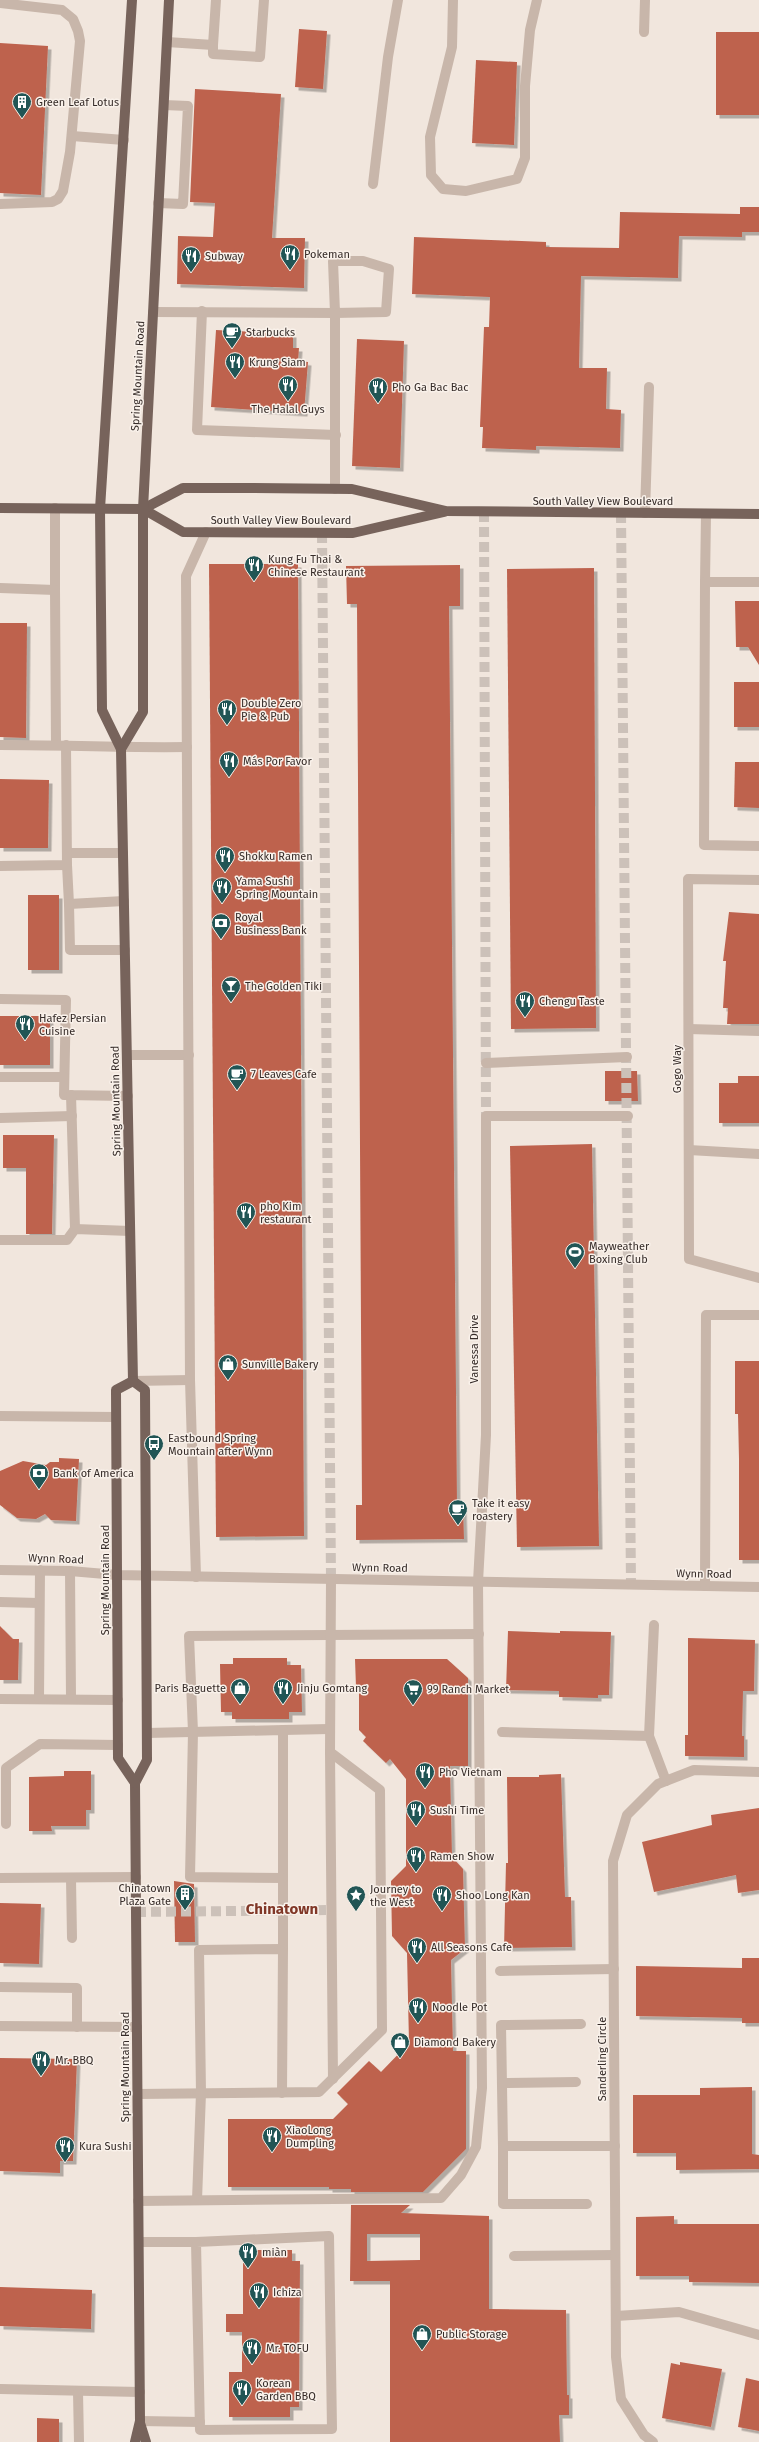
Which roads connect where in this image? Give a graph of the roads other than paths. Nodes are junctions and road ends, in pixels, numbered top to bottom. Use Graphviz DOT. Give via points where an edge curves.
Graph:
graph roads {
  1 [pos="132,0"];
  2 [pos="169,0"];
  3 [pos="216,0"];
  4 [pos="264,0"];
  5 [pos="398,0"];
  6 [pos="453,0"];
  7 [pos="537,0"];
  8 [pos="645,0"];
  9 [pos="0,3"];
  10 [pos="644,32"];
  11 [pos="167,42"];
  12 [pos="213,45"];
  13 [pos="164,105"];
  14 [pos="72,136"];
  15 [pos="124,140"];
  16 [pos="373,184"];
  17 [pos="158,203"];
  18 [pos="0,204"];
  19 [pos="202,311"];
  20 [pos="153,312"];
  21 [pos="335,313"];
  22 [pos="649,387"];
  23 [pos="336,435"];
  24 [pos="335,489"];
  25 [pos="0,508"];
  26 [pos="55,508"];
  27 [pos="100,509"];
  28 [pos="143,509"];
  29 [pos="446,511"];
  30 [pos="645,513"];
  31 [pos="706,514"];
  32 [pos="759,514"];
  33 [pos="206,532"];
  34 [pos="705,582"];
  35 [pos="759,582"];
  36 [pos="0,588"];
  37 [pos="55,590"];
  38 [pos="0,745"];
  39 [pos="61,745"];
  40 [pos="187,747"];
  41 [pos="121,748"];
  42 [pos="759,846"];
  43 [pos="123,853"];
  44 [pos="67,854"];
  45 [pos="67,865"];
  46 [pos="0,866"];
  47 [pos="759,880"];
  48 [pos="124,901"];
  49 [pos="69,904"];
  50 [pos="125,950"];
  51 [pos="0,999"];
  52 [pos="688,1029"];
  53 [pos="759,1031"];
  54 [pos="127,1054"];
  55 [pos="189,1055"];
  56 [pos="628,1057"];
  57 [pos="486,1063"];
  58 [pos="0,1077"];
  59 [pos="64,1077"];
  60 [pos="71,1095"];
  61 [pos="128,1096"];
  62 [pos="72,1116"];
  63 [pos="628,1116"];
  64 [pos="0,1118"];
  65 [pos="689,1150"];
  66 [pos="759,1154"];
  67 [pos="76,1229"];
  68 [pos="130,1231"];
  69 [pos="0,1240"];
  70 [pos="759,1278"];
  71 [pos="759,1315"];
  72 [pos="190,1380"];
  73 [pos="133,1381"];
  74 [pos="0,1416"];
  75 [pos="116,1417"];
  76 [pos="0,1570"];
  77 [pos="40,1570"];
  78 [pos="70,1571"];
  79 [pos="117,1575"];
  80 [pos="146,1576"];
  81 [pos="196,1577"];
  82 [pos="331,1579"];
  83 [pos="478,1582"];
  84 [pos="706,1586"];
  85 [pos="759,1587"];
  86 [pos="0,1602"];
  87 [pos="39,1603"];
  88 [pos="654,1626"];
  89 [pos="330,1634"];
  90 [pos="479,1634"];
  91 [pos="0,1699"];
  92 [pos="39,1699"];
  93 [pos="70,1699"];
  94 [pos="118,1700"];
  95 [pos="329,1729"];
  96 [pos="283,1730"];
  97 [pos="193,1732"];
  98 [pos="502,1732"];
  99 [pos="147,1733"];
  100 [pos="649,1736"];
  101 [pos="118,1745"];
  102 [pos="330,1752"];
  103 [pos="759,1772"];
  104 [pos="666,1781"];
  105 [pos="136,1783"];
  106 [pos="6,1824"];
  107 [pos="136,1877"];
  108 [pos="0,1878"];
  109 [pos="283,1878"];
  110 [pos="71,1879"];
  111 [pos="72,1938"];
  112 [pos="283,1949"];
  113 [pos="614,1969"];
  114 [pos="500,1970"];
  115 [pos="0,1987"];
  116 [pos="581,2024"];
  117 [pos="0,2026"];
  118 [pos="77,2027"];
  119 [pos="137,2027"];
  120 [pos="333,2079"];
  121 [pos="576,2082"];
  122 [pos="502,2083"];
  123 [pos="201,2093"];
  124 [pos="282,2093"];
  125 [pos="138,2094"];
  126 [pos="503,2146"];
  127 [pos="615,2146"];
  128 [pos="197,2200"];
  129 [pos="138,2201"];
  130 [pos="587,2204"];
  131 [pos="139,2242"];
  132 [pos="196,2242"];
  133 [pos="615,2255"];
  134 [pos="514,2256"];
  135 [pos="616,2316"];
  136 [pos="759,2335"];
  137 [pos="0,2389"];
  138 [pos="78,2392"];
  139 [pos="140,2392"];
  140 [pos="140,2421"];
  141 [pos="200,2422"];
  142 [pos="79,2442"];
  143 [pos="135,2442"];
  144 [pos="146,2442"];
  145 [pos="653,2442"];
  1 -- 15 [label="main road, Spring Mountain Road"];
  2 -- 11 [label="main road, Spring Mountain Road"];
  3 -- 12 [label="street"];
  4 -- 12 [label="street" via="260,57 213,54"];
  5 -- 16 [label="street" via="388,57"];
  6 -- 7 [label="street" via="452,47 430,137 431,175 443,189 466,191 517,179 525,158 525,86 530,30"];
  8 -- 10 [label="street"];
  9 -- 14 [label="street" via="62,10 73,19 80,41"];
  11 -- 12 [label="street"];
  11 -- 13 [label="main road, Spring Mountain Road"];
  13 -- 17 [label="main road, Spring Mountain Road"];
  13 -- 17 [label="street" via="188,106 183,204"];
  14 -- 15 [label="street"];
  14 -- 18 [label="street" via="64,191 58,199 22,205"];
  15 -- 27 [label="main road, Spring Mountain Road"];
  17 -- 20 [label="main road, Spring Mountain Road"];
  19 -- 20 [label="street"];
  19 -- 21 [label="street"];
  19 -- 23 [label="street" via="197,430"];
  20 -- 28 [label="main road, Spring Mountain Road"];
  21 -- 21 [label="street" via="386,312 388,269 363,261 333,262"];
  21 -- 23 [label="street"];
  22 -- 30 [label="street"];
  23 -- 24 [label="street"];
  24 -- 28 [label="main road, South Valley View Boulevard" via="183,488"];
  24 -- 29 [label="main road, South Valley View Boulevard" via="352,489"];
  25 -- 26 [label="main road, South Valley View Boulevard"];
  26 -- 27 [label="main road, South Valley View Boulevard"];
  26 -- 37 [label="street"];
  27 -- 28 [label="main road, South Valley View Boulevard"];
  27 -- 41 [label="main road, Spring Mountain Road" via="102,710"];
  28 -- 33 [label="main road, South Valley View Boulevard" via="183,532"];
  28 -- 41 [label="main road, Spring Mountain Road" via="143,712"];
  29 -- 30 [label="main road, South Valley View Boulevard"];
  29 -- 33 [label="main road, South Valley View Boulevard" via="353,533"];
  30 -- 31 [label="main road, South Valley View Boulevard"];
  31 -- 32 [label="main road, South Valley View Boulevard"];
  31 -- 34 [label="street"];
  33 -- 40 [label="street" via="186,576"];
  34 -- 35 [label="street"];
  34 -- 42 [label="street" via="704,845"];
  36 -- 37 [label="street"];
  37 -- 39 [label="street"];
  38 -- 39 [label="street"];
  39 -- 41 [label="street"];
  39 -- 44 [label="street"];
  40 -- 41 [label="street"];
  40 -- 55 [label="street"];
  41 -- 43 [label="main road, Spring Mountain Road"];
  43 -- 44 [label="street"];
  43 -- 48 [label="main road, Spring Mountain Road"];
  44 -- 45 [label="street"];
  45 -- 46 [label="street"];
  45 -- 49 [label="street"];
  47 -- 52 [label="street, Gogo Way" via="688,879"];
  48 -- 49 [label="street"];
  48 -- 50 [label="main road, Spring Mountain Road"];
  49 -- 50 [label="street" via="70,950"];
  50 -- 54 [label="main road, Spring Mountain Road"];
  51 -- 59 [label="street" via="66,1000"];
  52 -- 53 [label="street"];
  52 -- 65 [label="street, Gogo Way"];
  54 -- 55 [label="street"];
  54 -- 61 [label="main road, Spring Mountain Road"];
  55 -- 72 [label="street"];
  56 -- 57 [label="street"];
  58 -- 59 [label="street"];
  59 -- 60 [label="street" via="64,1095"];
  60 -- 61 [label="street"];
  60 -- 62 [label="street"];
  61 -- 68 [label="main road, Spring Mountain Road"];
  62 -- 64 [label="street"];
  62 -- 67 [label="street"];
  63 -- 83 [label="street, Vanessa Drive" via="486,1116 486,1435"];
  65 -- 66 [label="street"];
  65 -- 70 [label="street, Gogo Way" via="689,1259"];
  67 -- 68 [label="street"];
  67 -- 69 [label="street" via="67,1240"];
  68 -- 73 [label="main road, Spring Mountain Road"];
  71 -- 84 [label="street" via="706,1315"];
  72 -- 73 [label="street"];
  72 -- 81 [label="street"];
  73 -- 75 [label="main road, Spring Mountain Road" via="116,1390"];
  73 -- 80 [label="main road, Spring Mountain Road" via="145,1390"];
  74 -- 75 [label="street"];
  75 -- 79 [label="main road, Spring Mountain Road"];
  76 -- 77 [label="street, Wynn Road"];
  77 -- 78 [label="street, Wynn Road"];
  77 -- 87 [label="street"];
  78 -- 79 [label="street, Wynn Road"];
  78 -- 93 [label="street"];
  79 -- 80 [label="street, Wynn Road"];
  79 -- 94 [label="main road, Spring Mountain Road"];
  80 -- 81 [label="street, Wynn Road"];
  80 -- 99 [label="main road, Spring Mountain Road"];
  81 -- 82 [label="street, Wynn Road"];
  82 -- 83 [label="street, Wynn Road"];
  82 -- 89 [label="street"];
  83 -- 84 [label="street, Wynn Road"];
  83 -- 90 [label="street, Vanessa Drive"];
  84 -- 85 [label="street, Wynn Road"];
  86 -- 87 [label="street"];
  87 -- 92 [label="street"];
  88 -- 100 [label="street"];
  89 -- 90 [label="street"];
  89 -- 95 [label="street"];
  89 -- 97 [label="street" via="189,1636"];
  90 -- 128 [label="street, Vanessa Drive" via="482,2088 476,2147 461,2175 441,2198"];
  91 -- 92 [label="street"];
  92 -- 93 [label="street"];
  93 -- 94 [label="street"];
  94 -- 101 [label="main road, Spring Mountain Road"];
  95 -- 96 [label="street"];
  95 -- 102 [label="street"];
  96 -- 97 [label="street"];
  96 -- 109 [label="street"];
  97 -- 99 [label="street"];
  97 -- 109 [label="street" via="190,1877"];
  98 -- 100 [label="street"];
  99 -- 105 [label="main road, Spring Mountain Road" via="147,1760"];
  100 -- 104 [label="street"];
  101 -- 105 [label="main road, Spring Mountain Road" via="118,1758"];
  101 -- 106 [label="street" via="40,1744 6,1768"];
  102 -- 120 [label="street"];
  102 -- 120 [label="street" via="380,1790 382,2030"];
  103 -- 104 [label="street, Sanderling Circle" via="694,1770"];
  104 -- 113 [label="street, Sanderling Circle" via="658,1784 627,1815 613,1861"];
  105 -- 107 [label="main road, Spring Mountain Road"];
  107 -- 110 [label="street"];
  107 -- 119 [label="main road, Spring Mountain Road"];
  108 -- 110 [label="street"];
  109 -- 112 [label="street"];
  110 -- 111 [label="street"];
  112 -- 123 [label="street" via="199,1950"];
  112 -- 124 [label="street"];
  113 -- 114 [label="street"];
  113 -- 127 [label="street, Sanderling Circle"];
  115 -- 118 [label="street" via="78,1988"];
  116 -- 122 [label="street" via="501,2025"];
  117 -- 118 [label="street"];
  118 -- 119 [label="street"];
  119 -- 125 [label="main road, Spring Mountain Road"];
  120 -- 124 [label="street" via="319,2092"];
  121 -- 122 [label="street"];
  122 -- 126 [label="street"];
  123 -- 124 [label="street"];
  123 -- 125 [label="street"];
  123 -- 128 [label="street"];
  125 -- 129 [label="main road, Spring Mountain Road"];
  126 -- 127 [label="street"];
  126 -- 130 [label="street" via="503,2204"];
  127 -- 133 [label="street, Sanderling Circle"];
  128 -- 129 [label="street, Vanessa Drive"];
  129 -- 131 [label="main road, Spring Mountain Road"];
  131 -- 132 [label="street"];
  131 -- 139 [label="main road, Spring Mountain Road"];
  132 -- 141 [label="street"];
  132 -- 141 [label="street" via="329,2236 332,2429 200,2430"];
  133 -- 134 [label="street"];
  133 -- 135 [label="street, Sanderling Circle"];
  135 -- 136 [label="street" via="679,2312"];
  135 -- 145 [label="street, Sanderling Circle" via="616,2357 621,2399 644,2436"];
  137 -- 138 [label="street"];
  138 -- 139 [label="street"];
  138 -- 142 [label="street"];
  139 -- 140 [label="main road, Spring Mountain Road"];
  140 -- 141 [label="street"];
  140 -- 143 [label="main road, Spring Mountain Road"];
  140 -- 144 [label="main road, Spring Mountain Road"];
}
